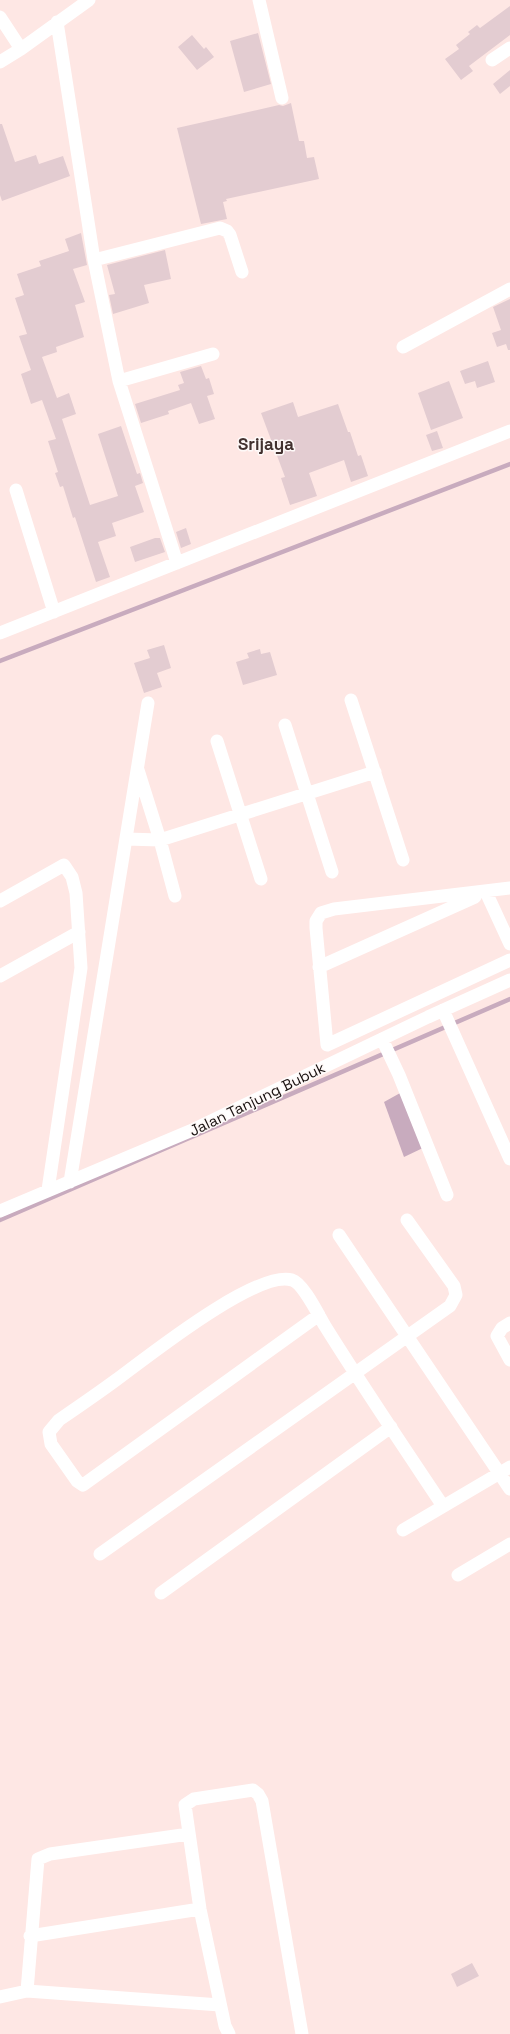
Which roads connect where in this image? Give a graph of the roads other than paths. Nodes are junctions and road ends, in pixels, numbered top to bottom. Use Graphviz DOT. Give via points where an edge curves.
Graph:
graph roads {
  1 [pos="89,0"];
  2 [pos="259,0"];
  3 [pos="0,17"];
  4 [pos="57,22"];
  5 [pos="510,48"];
  6 [pos="21,49"];
  7 [pos="492,60"];
  8 [pos="0,62"];
  9 [pos="282,98"];
  10 [pos="94,260"];
  11 [pos="242,272"];
  12 [pos="510,289"];
  13 [pos="403,347"];
  14 [pos="213,354"];
  15 [pos="119,381"];
  16 [pos="510,431"];
  17 [pos="16,490"];
  18 [pos="177,563"];
  19 [pos="54,612"];
  20 [pos="0,633"];
  21 [pos="352,700"];
  22 [pos="148,703"];
  23 [pos="285,725"];
  24 [pos="217,741"];
  25 [pos="137,767"];
  26 [pos="374,772"];
  27 [pos="308,793"];
  28 [pos="242,814"];
  29 [pos="126,839"];
  30 [pos="160,840"];
  31 [pos="403,860"];
  32 [pos="332,872"];
  33 [pos="261,879"];
  34 [pos="510,888"];
  35 [pos="486,892"];
  36 [pos="175,896"];
  37 [pos="0,901"];
  38 [pos="79,932"];
  39 [pos="510,944"];
  40 [pos="510,961"];
  41 [pos="319,967"];
  42 [pos="0,976"];
  43 [pos="510,980"];
  44 [pos="445,1015"];
  45 [pos="383,1043"];
  46 [pos="510,1159"];
  47 [pos="70,1182"];
  48 [pos="48,1190"];
  49 [pos="447,1195"];
  50 [pos="0,1211"];
  51 [pos="407,1220"];
  52 [pos="339,1235"];
  53 [pos="319,1315"];
  54 [pos="510,1323"];
  55 [pos="407,1336"];
  56 [pos="510,1360"];
  57 [pos="355,1374"];
  58 [pos="391,1427"];
  59 [pos="504,1470"];
  60 [pos="510,1489"];
  61 [pos="443,1506"];
  62 [pos="403,1530"];
  63 [pos="510,1544"];
  64 [pos="100,1554"];
  65 [pos="458,1575"];
  66 [pos="161,1593"];
  67 [pos="189,1834"];
  68 [pos="200,1909"];
  69 [pos="30,1936"];
  70 [pos="27,1991"];
  71 [pos="0,1997"];
  72 [pos="220,2005"];
  73 [pos="229,2034"];
  74 [pos="302,2034"];
  1 -- 4 [label="street"];
  2 -- 9 [label="street"];
  3 -- 6 [label="street"];
  4 -- 6 [label="street"];
  4 -- 10 [label="street"];
  5 -- 7 [label="street"];
  6 -- 8 [label="street"];
  10 -- 11 [label="street" via="220,228 227,231 230,236"];
  10 -- 15 [label="street"];
  12 -- 13 [label="street"];
  14 -- 15 [label="street"];
  15 -- 18 [label="street"];
  16 -- 18 [label="street"];
  17 -- 19 [label="street"];
  18 -- 19 [label="street"];
  19 -- 20 [label="street"];
  21 -- 26 [label="street"];
  22 -- 25 [label="street"];
  23 -- 27 [label="street"];
  24 -- 28 [label="street"];
  25 -- 29 [label="street"];
  25 -- 30 [label="street"];
  26 -- 27 [label="street"];
  26 -- 31 [label="street"];
  27 -- 28 [label="street"];
  27 -- 32 [label="street"];
  28 -- 30 [label="street"];
  28 -- 33 [label="street"];
  29 -- 30 [label="street"];
  29 -- 47 [label="street"];
  30 -- 36 [label="street"];
  34 -- 35 [label="street"];
  35 -- 39 [label="street"];
  35 -- 41 [label="street"];
  35 -- 41 [label="street" via="327,910 321,913 316,921"];
  37 -- 38 [label="street" via="64,865 72,877 78,906"];
  38 -- 42 [label="street"];
  38 -- 48 [label="street" via="81,968"];
  40 -- 41 [label="street" via="327,1045"];
  43 -- 44 [label="street, Jalan Tanjung Bubuk"];
  44 -- 45 [label="street, Jalan Tanjung Bubuk"];
  44 -- 46 [label="street"];
  45 -- 47 [label="street, Jalan Tanjung Bubuk" via="190,1131"];
  45 -- 49 [label="street"];
  47 -- 48 [label="street, Jalan Tanjung Bubuk"];
  48 -- 50 [label="street, Jalan Tanjung Bubuk"];
  51 -- 55 [label="street" via="447,1275 456,1295 450,1306"];
  52 -- 55 [label="street"];
  53 -- 53 [label="street" via="299,1285 292,1280 274,1282 244,1292 206,1314 59,1420 49,1432 51,1444 77,1481 83,1485"];
  53 -- 57 [label="street"];
  54 -- 56 [label="street" via="502,1328 497,1336"];
  55 -- 57 [label="street"];
  55 -- 59 [label="street"];
  57 -- 58 [label="street"];
  57 -- 64 [label="street"];
  58 -- 61 [label="street"];
  58 -- 66 [label="street"];
  59 -- 60 [label="street"];
  59 -- 61 [label="street"];
  61 -- 62 [label="street"];
  63 -- 65 [label="street"];
  67 -- 68 [label="street"];
  67 -- 69 [label="street" via="42,1856 37,1864"];
  67 -- 74 [label="street" via="185,1804 189,1800 253,1790 260,1797"];
  68 -- 69 [label="street"];
  68 -- 72 [label="street"];
  69 -- 70 [label="street"];
  70 -- 71 [label="street"];
  70 -- 72 [label="street"];
  72 -- 73 [label="street"];
}
